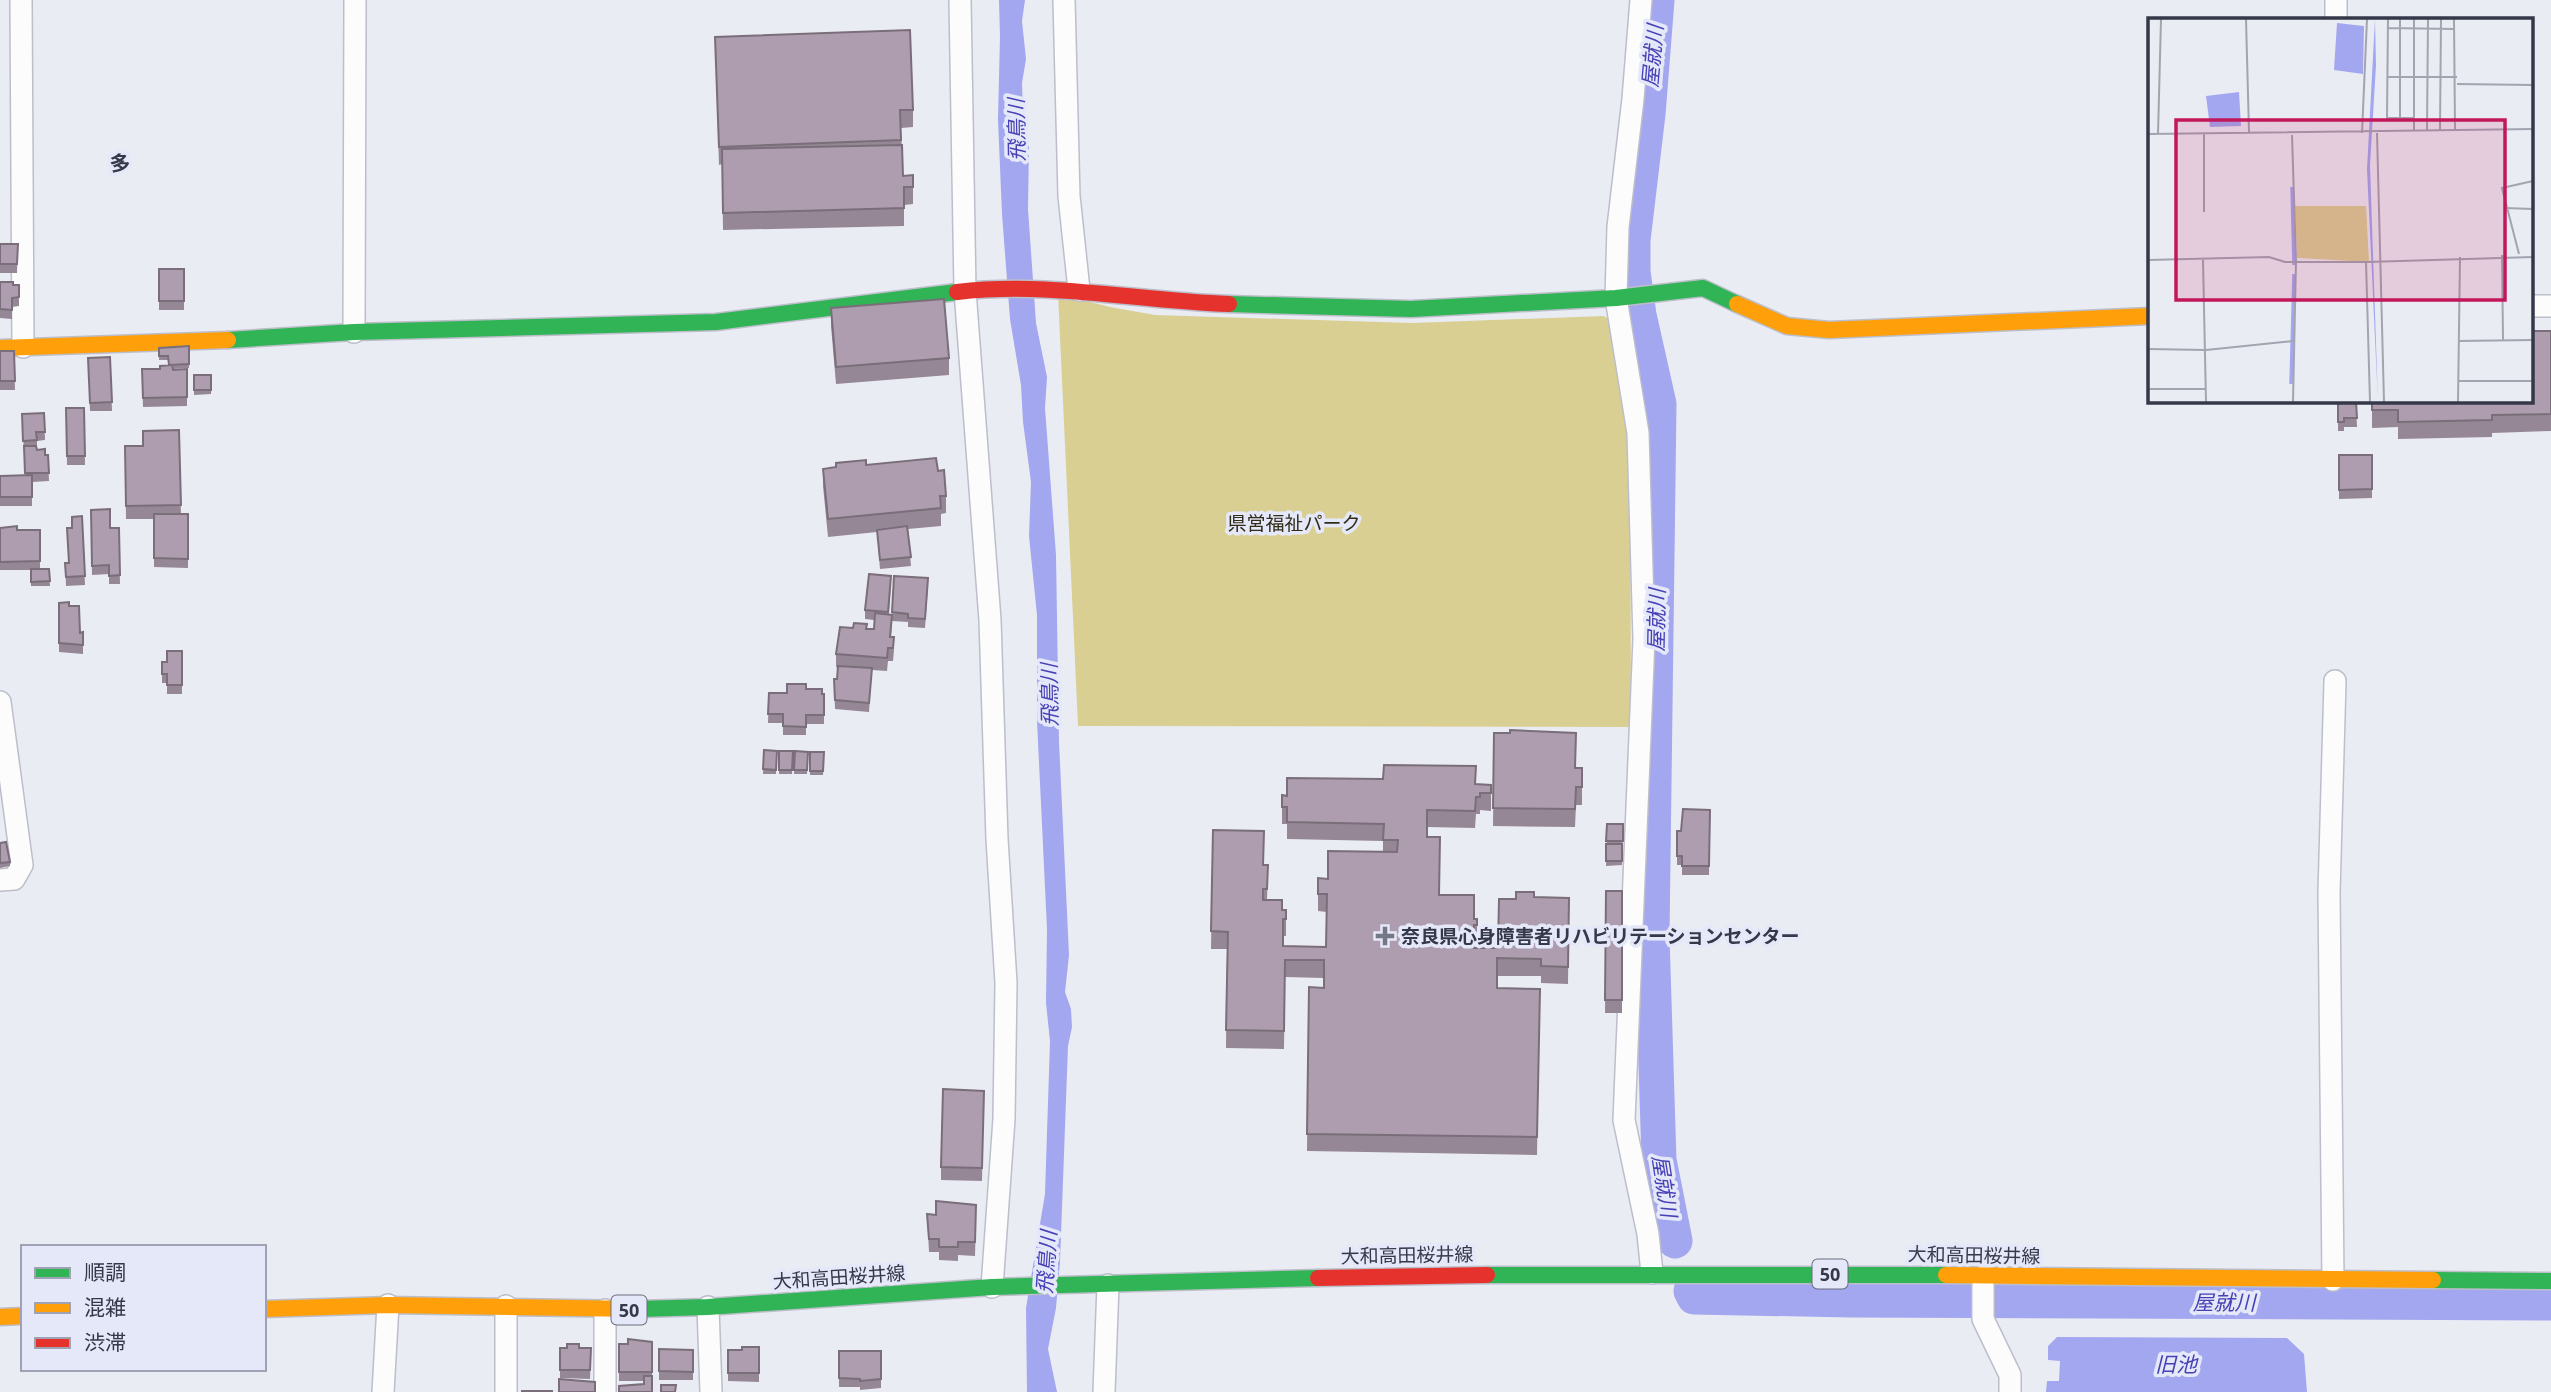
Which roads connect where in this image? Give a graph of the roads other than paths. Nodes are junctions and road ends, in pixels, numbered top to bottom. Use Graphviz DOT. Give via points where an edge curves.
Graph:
graph roads {
  1 [pos="22,0"];
  2 [pos="355,0"];
  3 [pos="960,0"];
  4 [pos="1064,0"];
  5 [pos="1641,0"];
  6 [pos="2336,0"];
  7 [pos="2336,18"];
  8 [pos="1074,290"];
  9 [pos="971,291"];
  10 [pos="1620,298"];
  11 [pos="2148,316"];
  12 [pos="354,332"];
  13 [pos="23,347"];
  14 [pos="0,348"];
  15 [pos="2335,681"];
  16 [pos="0,708"];
  17 [pos="0,880"];
  18 [pos="1652,1273"];
  19 [pos="2333,1280"];
  20 [pos="2551,1282"];
  21 [pos="1102,1285"];
  22 [pos="998,1287"];
  23 [pos="1983,1293"];
  24 [pos="388,1305"];
  25 [pos="506,1306"];
  26 [pos="708,1307"];
  27 [pos="266,1309"];
  28 [pos="605,1310"];
  29 [pos="21,1316"];
  30 [pos="0,1317"];
  31 [pos="383,1392"];
  32 [pos="506,1392"];
  33 [pos="605,1392"];
  34 [pos="711,1392"];
  35 [pos="1104,1392"];
  36 [pos="2010,1392"];
  1 -- 13 [label="street"];
  2 -- 12 [label="street"];
  3 -- 9 [label="street"];
  4 -- 8 [label="street"];
  5 -- 10 [label="street" via="1618,227"];
  6 -- 7 [label="street"];
  8 -- 9 [label="main road"];
  8 -- 10 [label="main road" via="1172,302 1343,309"];
  9 -- 12 [label="main road" via="716,323"];
  9 -- 22 [label="street" via="1006,983"];
  10 -- 11 [label="main road" via="1703,288 1803,329"];
  10 -- 18 [label="street" via="1638,433 1644,639 1624,1120"];
  12 -- 13 [label="main road"];
  13 -- 14 [label="main road"];
  15 -- 19 [label="street" via="2329,893"];
  16 -- 17 [label="street" via="22,865 14,879"];
  18 -- 21 [label="main road, 大和高田桜井線 / 50"];
  18 -- 23 [label="main road, 大和高田桜井線 / 50"];
  19 -- 20 [label="main road, 大和高田桜井線 / 50"];
  19 -- 23 [label="main road, 大和高田桜井線 / 50"];
  21 -- 22 [label="main road, 大和高田桜井線 / 50"];
  21 -- 35 [label="street"];
  22 -- 26 [label="main road, 大和高田桜井線 / 50"];
  23 -- 36 [label="street" via="1983,1319 2010,1374"];
  24 -- 25 [label="main road, 大和高田桜井線 / 50"];
  24 -- 27 [label="main road, 大和高田桜井線 / 50"];
  24 -- 31 [label="street"];
  25 -- 28 [label="main road, 大和高田桜井線 / 50"];
  25 -- 32 [label="street"];
  26 -- 28 [label="main road, 大和高田桜井線 / 50"];
  26 -- 34 [label="street"];
  28 -- 33 [label="street"];
  29 -- 30 [label="main road"];
}
